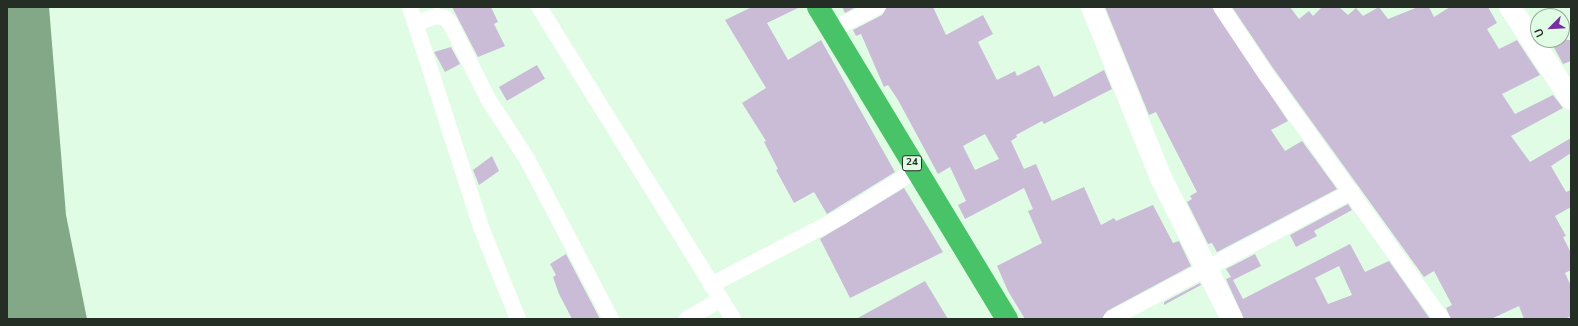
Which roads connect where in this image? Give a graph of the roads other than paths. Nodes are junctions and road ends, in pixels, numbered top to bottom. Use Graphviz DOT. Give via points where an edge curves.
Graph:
graph roads {
  1 [pos="410,7"];
  2 [pos="539,7"];
  3 [pos="818,7"];
  4 [pos="878,7"];
  5 [pos="1092,7"];
  6 [pos="1221,7"];
  7 [pos="1510,7"];
  8 [pos="416,23"];
  9 [pos="831,30"];
  10 [pos="1571,99"];
  11 [pos="916,170"];
  12 [pos="1350,192"];
  13 [pos="1207,268"];
  14 [pos="711,285"];
  15 [pos="720,300"];
  16 [pos="518,319"];
  17 [pos="611,319"];
  18 [pos="687,319"];
  19 [pos="732,319"];
  20 [pos="1007,319"];
  21 [pos="1111,319"];
  22 [pos="1232,319"];
  23 [pos="1442,319"];
  1 -- 8 [label="street"];
  2 -- 14 [label="street"];
  3 -- 9 [label="highway, 24"];
  4 -- 9 [label="street"];
  5 -- 13 [label="street" via="1161,178"];
  6 -- 12 [label="street"];
  7 -- 10 [label="street"];
  8 -- 16 [label="street" via="482,227"];
  8 -- 17 [label="street" via="437,16 445,18 450,23 488,99 527,159"];
  9 -- 11 [label="highway, 24"];
  11 -- 14 [label="street" via="841,217"];
  11 -- 20 [label="highway, 24"];
  12 -- 13 [label="street"];
  12 -- 23 [label="street"];
  13 -- 21 [label="street"];
  13 -- 22 [label="street"];
  14 -- 15 [label="street"];
  15 -- 18 [label="street"];
  15 -- 19 [label="street"];
}
